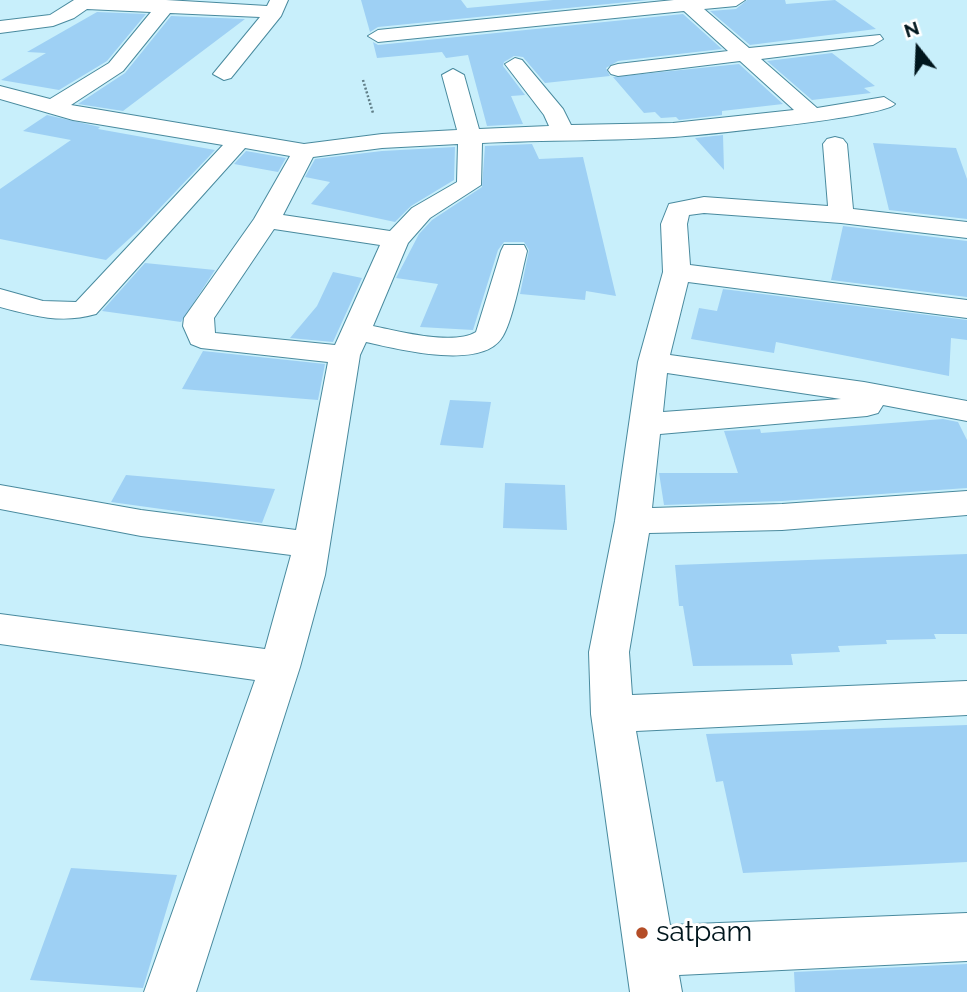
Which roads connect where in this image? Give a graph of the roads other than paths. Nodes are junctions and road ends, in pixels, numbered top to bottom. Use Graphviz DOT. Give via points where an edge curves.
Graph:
graph roads {
  1 [pos="736,0"];
  2 [pos="84,2"];
  3 [pos="686,2"];
  4 [pos="166,6"];
  5 [pos="276,6"];
  6 [pos="417,14"];
  7 [pos="0,27"];
  8 [pos="427,31"];
  9 [pos="378,36"];
  10 [pos="873,39"];
  11 [pos="748,55"];
  12 [pos="515,64"];
  13 [pos="618,70"];
  14 [pos="224,74"];
  15 [pos="453,75"];
  16 [pos="0,92"];
  17 [pos="884,104"];
  18 [pos="53,107"];
  19 [pos="812,114"];
  20 [pos="563,132"];
  21 [pos="470,137"];
  22 [pos="239,141"];
  23 [pos="835,144"];
  24 [pos="304,151"];
  25 [pos="841,215"];
  26 [pos="267,220"];
  27 [pos="967,230"];
  28 [pos="396,240"];
  29 [pos="514,251"];
  30 [pos="677,272"];
  31 [pos="0,298"];
  32 [pos="967,309"];
  33 [pos="351,344"];
  34 [pos="653,362"];
  35 [pos="914,401"];
  36 [pos="967,411"];
  37 [pos="647,425"];
  38 [pos="0,497"];
  39 [pos="967,503"];
  40 [pos="633,521"];
  41 [pos="313,545"];
  42 [pos="0,629"];
  43 [pos="280,667"];
  44 [pos="967,698"];
  45 [pos="612,714"];
  46 [pos="967,937"];
  47 [pos="654,971"];
  48 [pos="170,992"];
  1 -- 3 [label="street"];
  2 -- 4 [label="street"];
  2 -- 7 [label="street" via="55,20"];
  3 -- 8 [label="street"];
  3 -- 11 [label="street"];
  4 -- 5 [label="street"];
  4 -- 18 [label="street" via="116,67"];
  5 -- 14 [label="street"];
  6 -- 8 [label="street"];
  8 -- 9 [label="street"];
  10 -- 11 [label="street"];
  11 -- 13 [label="street"];
  11 -- 19 [label="street"];
  12 -- 20 [label="street" via="555,114"];
  15 -- 21 [label="street"];
  16 -- 18 [label="street"];
  17 -- 19 [label="street"];
  18 -- 22 [label="street"];
  19 -- 20 [label="street" via="673,130"];
  20 -- 21 [label="street"];
  21 -- 24 [label="street"];
  21 -- 28 [label="street" via="468,185 421,213"];
  22 -- 24 [label="street"];
  22 -- 31 [label="street" via="86,308 64,312"];
  23 -- 25 [label="street"];
  24 -- 26 [label="street"];
  25 -- 27 [label="street"];
  25 -- 30 [label="street" via="687,205 678,209 674,224"];
  26 -- 28 [label="street"];
  26 -- 33 [label="street" via="199,318 202,338 212,342"];
  28 -- 33 [label="street"];
  29 -- 33 [label="street" via="484,342 460,347"];
  30 -- 32 [label="street"];
  30 -- 34 [label="street"];
  33 -- 41 [label="street"];
  34 -- 35 [label="street"];
  34 -- 37 [label="street"];
  35 -- 36 [label="street"];
  35 -- 37 [label="street"];
  37 -- 40 [label="street"];
  38 -- 41 [label="street" via="141,523"];
  39 -- 40 [label="street" via="782,517"];
  40 -- 45 [label="street" via="609,652"];
  41 -- 43 [label="street"];
  42 -- 43 [label="street"];
  43 -- 48 [label="street"];
  44 -- 45 [label="street"];
  45 -- 47 [label="street"];
  46 -- 47 [label="street"];
}
